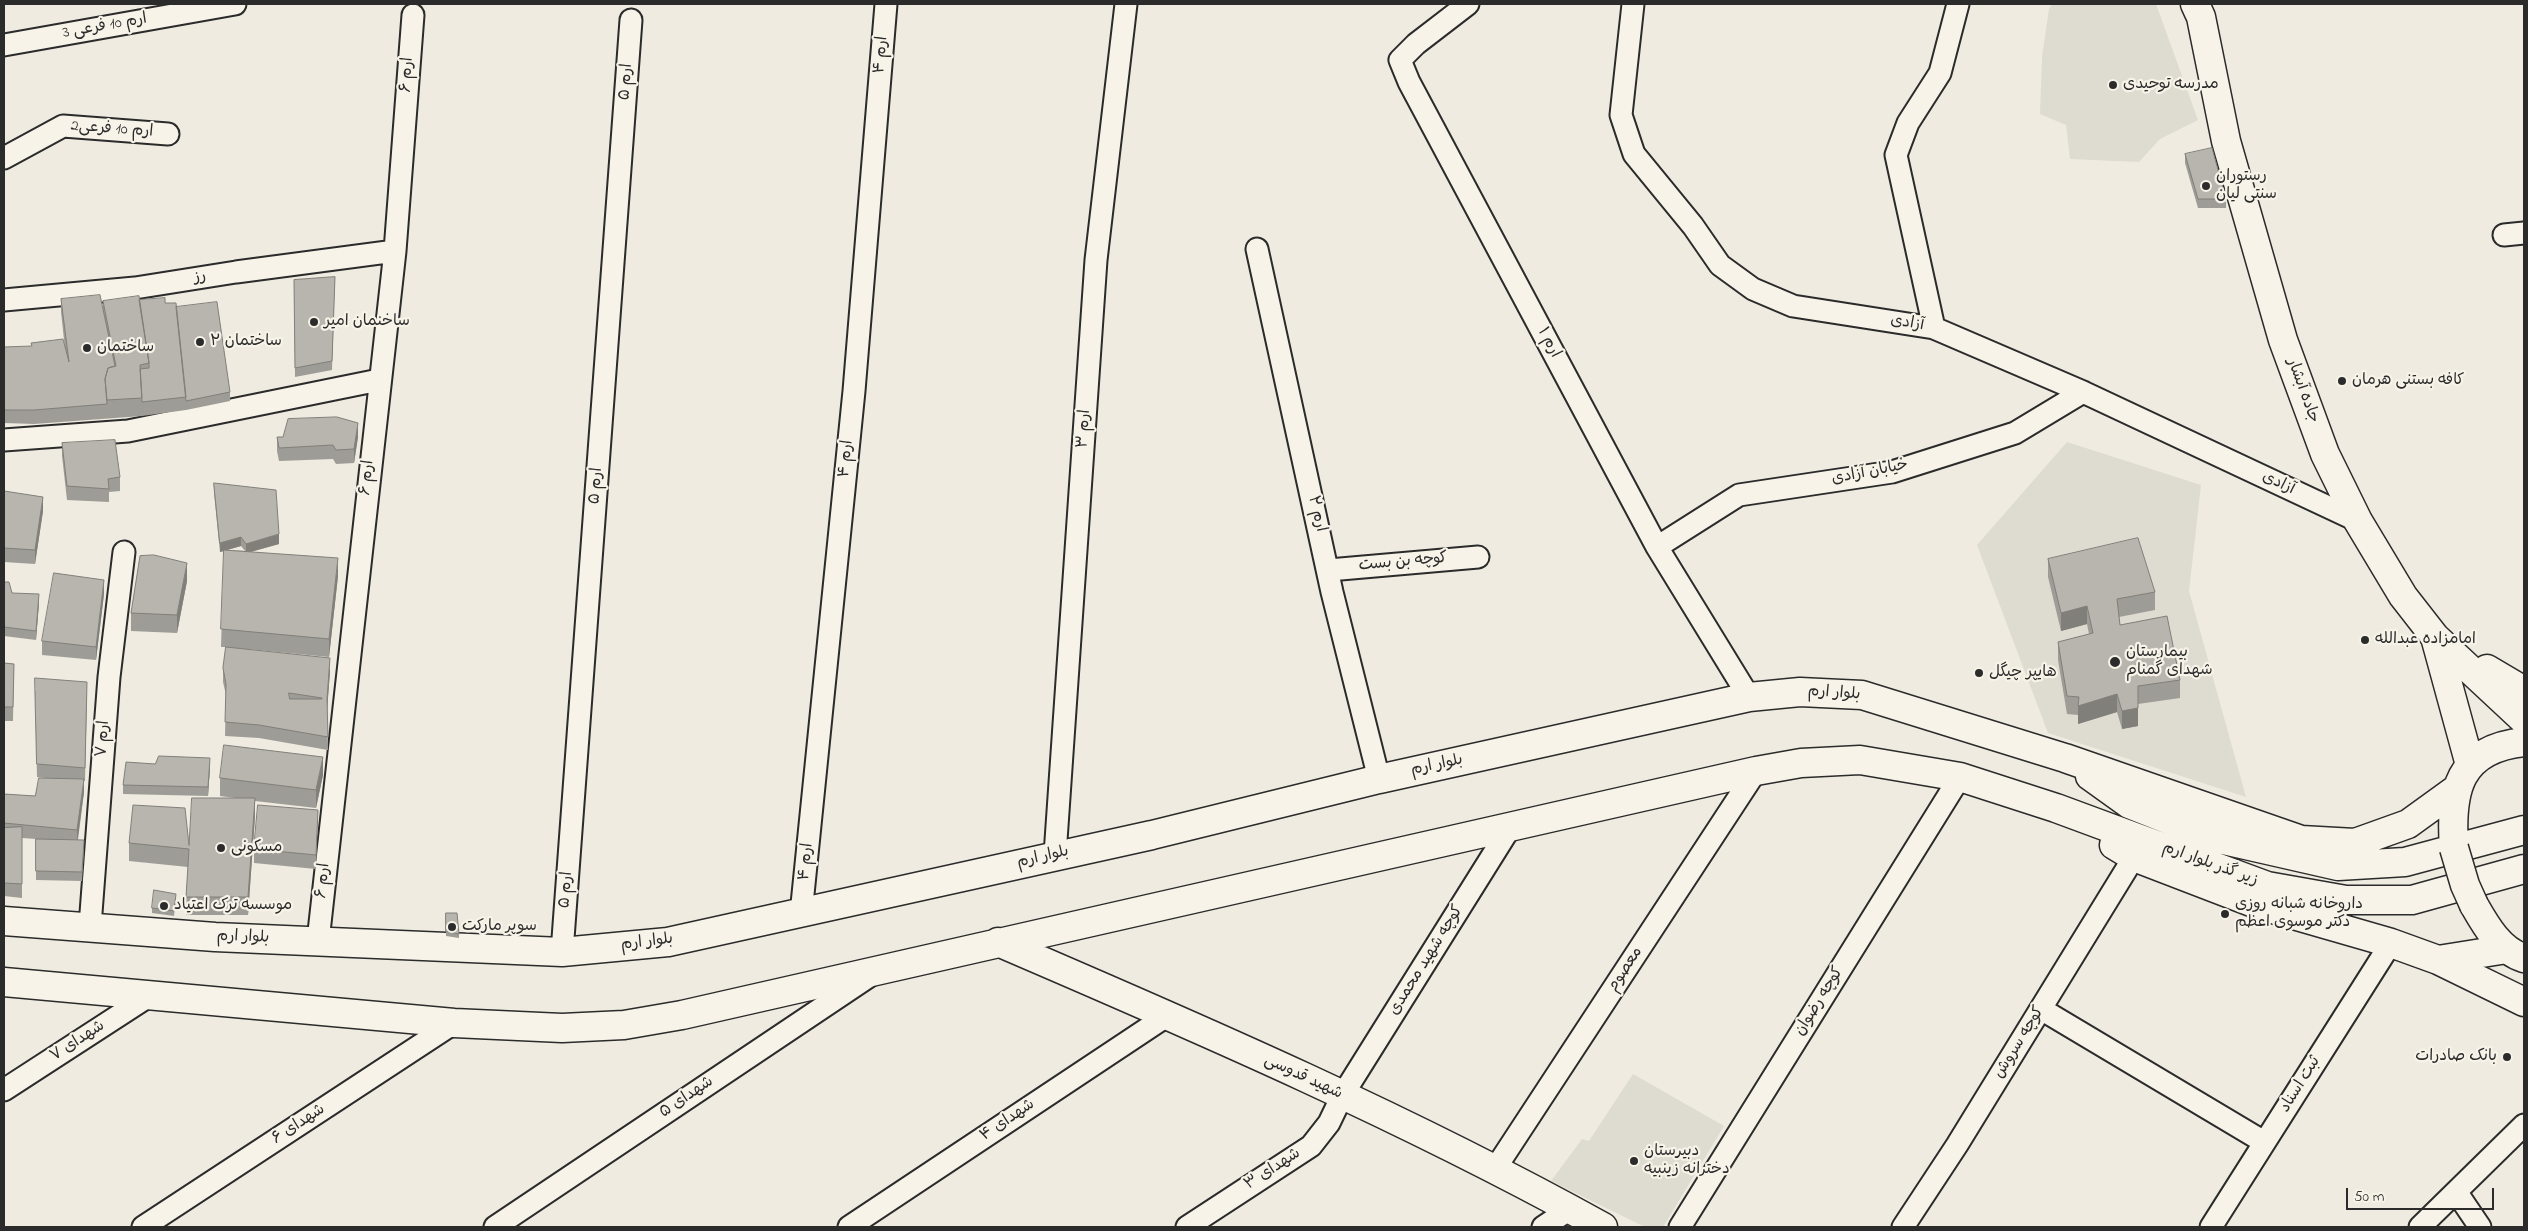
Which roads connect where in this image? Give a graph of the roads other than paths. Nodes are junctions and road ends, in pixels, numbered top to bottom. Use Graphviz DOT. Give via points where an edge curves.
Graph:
graph roads {
  1 [pos="236,4"];
  2 [pos="886,4"];
  3 [pos="1126,4"];
  4 [pos="1468,4"];
  5 [pos="1633,4"];
  6 [pos="1958,4"];
  7 [pos="2195,4"];
  8 [pos="413,15"];
  9 [pos="631,20"];
  10 [pos="4,45"];
  11 [pos="168,134"];
  12 [pos="4,158"];
  13 [pos="1256,249"];
  14 [pos="395,251"];
  15 [pos="4,300"];
  16 [pos="1934,328"];
  17 [pos="379,380"];
  18 [pos="2083,392"];
  19 [pos="4,440"];
  20 [pos="2358,521"];
  21 [pos="1656,547"];
  22 [pos="124,552"];
  23 [pos="1478,557"];
  24 [pos="1329,570"];
  25 [pos="2434,637"];
  26 [pos="2524,691"];
  27 [pos="1749,697"];
  28 [pos="2524,720"];
  29 [pos="2524,742"];
  30 [pos="2065,758"];
  31 [pos="2470,765"];
  32 [pos="1756,771"];
  33 [pos="1960,777"];
  34 [pos="1379,779"];
  35 [pos="2456,790"];
  36 [pos="2056,808"];
  37 [pos="1511,826"];
  38 [pos="2513,834"];
  39 [pos="1055,855"];
  40 [pos="2134,857"];
  41 [pos="2520,870"];
  42 [pos="802,914"];
  43 [pos="4,921"];
  44 [pos="90,926"];
  45 [pos="318,941"];
  46 [pos="998,942"];
  47 [pos="2391,942"];
  48 [pos="562,952"];
  49 [pos="2515,954"];
  50 [pos="2438,960"];
  51 [pos="879,969"];
  52 [pos="2524,980"];
  53 [pos="4,982"];
  54 [pos="152,994"];
  55 [pos="2524,1002"];
  56 [pos="2041,1009"];
  57 [pos="1168,1015"];
  58 [pos="454,1023"];
  59 [pos="4,1090"];
  60 [pos="1342,1096"];
  61 [pos="2524,1125"];
  62 [pos="2264,1142"];
  63 [pos="1495,1169"];
  64 [pos="2457,1193"];
  65 [pos="1570,1209"];
  66 [pos="143,1227"];
  67 [pos="495,1227"];
  68 [pos="848,1227"];
  69 [pos="1187,1227"];
  70 [pos="1543,1227"];
  71 [pos="1603,1227"];
  72 [pos="1680,1227"];
  73 [pos="1903,1227"];
  74 [pos="2210,1227"];
  75 [pos="2420,1227"];
  76 [pos="2480,1227"];
  1 -- 10 [label="street, ارم 10 فرعی 3"];
  2 -- 42 [label="street, ارم ۴" via="854,391"];
  3 -- 39 [label="street, ارم ۳" via="1096,260"];
  4 -- 21 [label="street, ارم ۱" via="1400,60"];
  5 -- 16 [label="street, آزادی" via="1622,115 1634,154 1693,226 1720,265 1753,289 1793,306"];
  6 -- 16 [label="street" via="1940,73 1908,123 1896,155"];
  7 -- 20 [label="main road, جاده آبشار" via="2201,17 2226,141 2283,340 2325,454"];
  8 -- 14 [label="street, ارم ۶"];
  9 -- 48 [label="street, ارم ۵"];
  11 -- 12 [label="street, ارم 10 فرعی2" via="63,126"];
  13 -- 24 [label="street, ارم ۲"];
  14 -- 15 [label="street, رز" via="135,288"];
  14 -- 17 [label="street, ارم ۶"];
  16 -- 18 [label="street, آزادی"];
  17 -- 19 [label="street" via="128,431"];
  17 -- 45 [label="street, ارم ۶"];
  18 -- 20 [label="street, آزادی"];
  18 -- 21 [label="street, خیابان آزادی" via="2015,433 1892,472 1739,495"];
  20 -- 25 [label="main road, جاده آبشار" via="2402,596"];
  21 -- 27 [label="street, ارم ۱"];
  22 -- 44 [label="street, ارم ۷" via="109,677"];
  23 -- 24 [label="street, کوچه بن بست"];
  24 -- 34 [label="street, ارم ۲"];
  25 -- 26 [label="main road"];
  25 -- 28 [label="main road, جاده آبشار"];
  25 -- 31 [label="main road"];
  27 -- 30 [label="main road, بلوار ارم" via="1800,692 1862,695"];
  27 -- 34 [label="main road, بلوار ارم"];
  29 -- 31 [label="main road" via="2488,752"];
  30 -- 35 [label="main road, بلوار ارم" via="2301,840 2355,843 2408,824"];
  30 -- 38 [label="main road, زیر گذر بلوار ارم" via="2129,804 2163,818 2215,838 2338,866 2405,862"];
  31 -- 35 [label="main road"];
  32 -- 33 [label="main road" via="1801,763 1860,760"];
  32 -- 37 [label="main road"];
  32 -- 63 [label="street, معصوم"];
  33 -- 36 [label="main road"];
  33 -- 72 [label="street, کوچه رضوان"];
  34 -- 39 [label="main road, بلوار ارم" via="1152,835"];
  35 -- 49 [label="main road, bridge" via="2452,819 2454,848 2465,885 2496,939"];
  36 -- 40 [label="main road"];
  36 -- 41 [label="main road, زیر گذر بلوار ارم" via="2267,886 2346,900 2412,900"];
  37 -- 46 [label="main road"];
  37 -- 60 [label="street, کوچه شهید محمدی"];
  39 -- 42 [label="main road, بلوار ارم"];
  40 -- 47 [label="main road" via="2259,905"];
  40 -- 56 [label="street, کوچه سروش"];
  42 -- 48 [label="main road, بلوار ارم" via="668,942"];
  43 -- 44 [label="main road, بلوار ارم"];
  44 -- 45 [label="main road, بلوار ارم" via="215,937"];
  45 -- 48 [label="main road, بلوار ارم"];
  46 -- 51 [label="main road"];
  46 -- 57 [label="main road, شهید قدوسی"];
  47 -- 50 [label="main road"];
  47 -- 62 [label="street, ثبت اسناد"];
  49 -- 50 [label="main road"];
  49 -- 52 [label="main road"];
  50 -- 55 [label="main road"];
  51 -- 58 [label="main road" via="682,1015 624,1025 562,1028"];
  51 -- 67 [label="street, شهدای ۵"];
  53 -- 54 [label="main road"];
  54 -- 58 [label="main road"];
  54 -- 59 [label="street, شهدای ۷"];
  56 -- 62 [label="street"];
  56 -- 73 [label="street, کوچه سروش"];
  57 -- 60 [label="main road, شهید قدوسی"];
  57 -- 68 [label="street, شهدای ۴"];
  58 -- 66 [label="street, شهدای ۶"];
  60 -- 63 [label="main road, شهید قدوسی"];
  60 -- 69 [label="street, شهدای ۳" via="1329,1123 1311,1146"];
  61 -- 64 [label="street"];
  62 -- 74 [label="street, ثبت اسناد"];
  63 -- 65 [label="main road, شهید قدوسی"];
  64 -- 75 [label="street"];
  64 -- 76 [label="street"];
  65 -- 70 [label="street"];
  65 -- 71 [label="main road, شهید قدوسی"];
}
